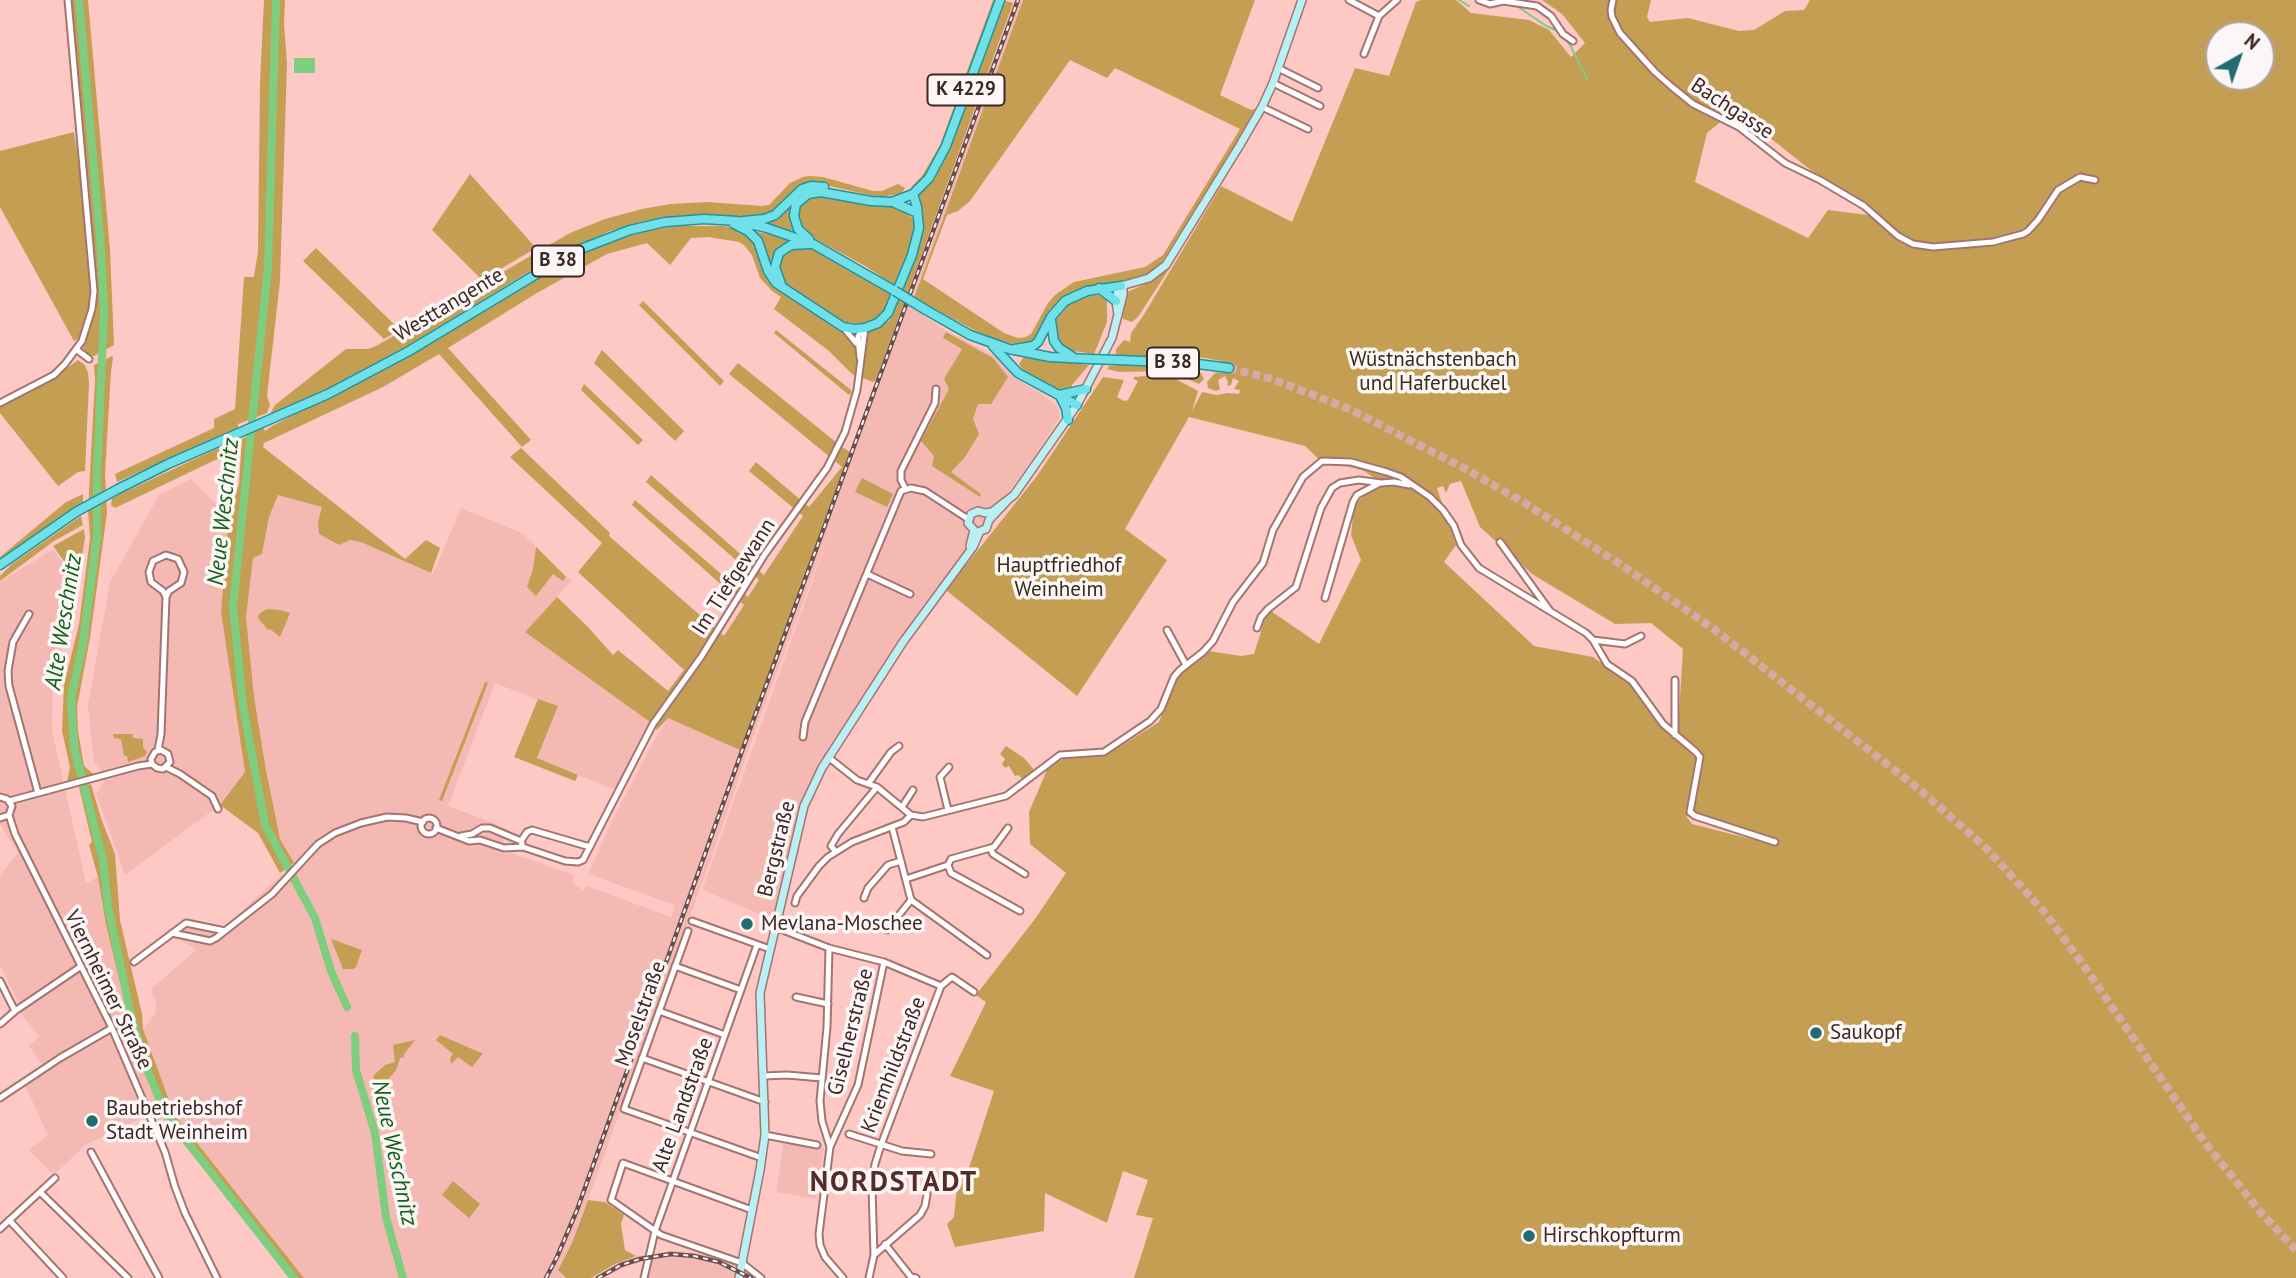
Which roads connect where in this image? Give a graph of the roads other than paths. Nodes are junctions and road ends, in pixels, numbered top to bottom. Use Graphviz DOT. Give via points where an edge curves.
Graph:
graph roads {
  1 [pos="68,0"];
  2 [pos="1000,0"];
  3 [pos="1302,0"];
  4 [pos="1349,0"];
  5 [pos="1397,0"];
  6 [pos="1479,0"];
  7 [pos="1613,0"];
  8 [pos="1379,16"];
  9 [pos="1573,41"];
  10 [pos="1364,54"];
  11 [pos="1278,68"];
  12 [pos="1273,83"];
  13 [pos="1318,88"];
  14 [pos="1320,106"];
  15 [pos="1262,107"];
  16 [pos="1308,129"];
  17 [pos="2095,180"];
  18 [pos="913,194"];
  19 [pos="892,202"];
  20 [pos="913,211"];
  21 [pos="726,220"];
  22 [pos="919,220"];
  23 [pos="737,221"];
  24 [pos="813,244"];
  25 [pos="782,286"];
  26 [pos="1122,286"];
  27 [pos="1099,288"];
  28 [pos="1116,301"];
  29 [pos="1118,315"];
  30 [pos="1051,317"];
  31 [pos="831,319"];
  32 [pos="843,327"];
  33 [pos="863,328"];
  34 [pos="991,344"];
  35 [pos="859,347"];
  36 [pos="1009,349"];
  37 [pos="77,350"];
  38 [pos="1024,353"];
  39 [pos="89,359"];
  40 [pos="1077,359"];
  41 [pos="861,361"];
  42 [pos="1228,368"];
  43 [pos="1025,376"];
  44 [pos="936,389"];
  45 [pos="1086,389"];
  46 [pos="1059,395"];
  47 [pos="0,403"];
  48 [pos="1077,405"];
  49 [pos="1068,420"];
  50 [pos="1381,483"];
  51 [pos="1415,486"];
  52 [pos="905,488"];
  53 [pos="970,517"];
  54 [pos="987,517"];
  55 [pos="977,531"];
  56 [pos="1500,542"];
  57 [pos="0,565"];
  58 [pos="867,574"];
  59 [pos="910,594"];
  60 [pos="166,597"];
  61 [pos="1325,598"];
  62 [pos="29,614"];
  63 [pos="1551,614"];
  64 [pos="1257,628"];
  65 [pos="1167,629"];
  66 [pos="1641,635"];
  67 [pos="1593,640"];
  68 [pos="1186,665"];
  69 [pos="1675,680"];
  70 [pos="1675,735"];
  71 [pos="803,737"];
  72 [pos="899,746"];
  73 [pos="161,750"];
  74 [pos="828,757"];
  75 [pos="152,762"];
  76 [pos="168,765"];
  77 [pos="949,766"];
  78 [pos="868,784"];
  79 [pos="877,787"];
  80 [pos="913,790"];
  81 [pos="38,793"];
  82 [pos="0,796"];
  83 [pos="10,804"];
  84 [pos="902,807"];
  85 [pos="218,809"];
  86 [pos="948,810"];
  87 [pos="911,815"];
  88 [pos="4,817"];
  89 [pos="423,822"];
  90 [pos="892,827"];
  91 [pos="436,828"];
  92 [pos="1008,828"];
  93 [pos="461,836"];
  94 [pos="1776,842"];
  95 [pos="522,844"];
  96 [pos="590,847"];
  97 [pos="990,848"];
  98 [pos="836,852"];
  99 [pos="901,861"];
  100 [pos="948,865"];
  101 [pos="1026,874"];
  102 [pos="906,878"];
  103 [pos="864,898"];
  104 [pos="911,900"];
  105 [pos="795,903"];
  106 [pos="1020,911"];
  107 [pos="692,921"];
  108 [pos="775,927"];
  109 [pos="887,930"];
  110 [pos="225,931"];
  111 [pos="688,931"];
  112 [pos="172,933"];
  113 [pos="757,945"];
  114 [pos="830,948"];
  115 [pos="770,949"];
  116 [pos="987,955"];
  117 [pos="134,962"];
  118 [pos="884,962"];
  119 [pos="675,966"];
  120 [pos="80,967"];
  121 [pos="0,981"];
  122 [pos="940,986"];
  123 [pos="741,990"];
  124 [pos="974,992"];
  125 [pos="796,997"];
  126 [pos="828,1004"];
  127 [pos="15,1011"];
  128 [pos="659,1011"];
  129 [pos="0,1024"];
  130 [pos="111,1028"];
  131 [pos="725,1035"];
  132 [pos="642,1058"];
  133 [pos="763,1076"];
  134 [pos="822,1078"];
  135 [pos="708,1082"];
  136 [pos="0,1098"];
  137 [pos="765,1102"];
  138 [pos="690,1132"];
  139 [pos="849,1134"];
  140 [pos="765,1135"];
  141 [pos="817,1145"];
  142 [pos="881,1145"];
  143 [pos="830,1147"];
  144 [pos="91,1152"];
  145 [pos="931,1154"];
  146 [pos="762,1158"];
  147 [pos="55,1178"];
  148 [pos="671,1182"];
  149 [pos="40,1192"];
  150 [pos="927,1194"];
  151 [pos="752,1210"];
  152 [pos="9,1220"];
  153 [pos="0,1229"];
  154 [pos="654,1231"];
  155 [pos="884,1244"];
  156 [pos="874,1255"];
  157 [pos="742,1263"];
  158 [pos="63,1278"];
  159 [pos="128,1278"];
  160 [pos="159,1278"];
  161 [pos="217,1278"];
  162 [pos="644,1278"];
  163 [pos="739,1278"];
  164 [pos="761,1278"];
  165 [pos="843,1278"];
  166 [pos="869,1278"];
  167 [pos="916,1278"];
  1 -- 37 [label="street" via="94,291 88,325"];
  2 -- 18 [label="main road, K 4229" via="946,146 929,178"];
  3 -- 11 [label="main road"];
  4 -- 8 [label="street"];
  5 -- 8 [label="street"];
  6 -- 9 [label="street" via="1538,6"];
  7 -- 17 [label="street, Bachgasse" via="1612,17 1620,33 1655,72 1693,104 1728,120 1773,155 1864,206 1913,244 1993,242 2023,234 2058,190 2080,177"];
  8 -- 10 [label="street"];
  11 -- 12 [label="main road"];
  11 -- 13 [label="street"];
  12 -- 14 [label="street"];
  12 -- 15 [label="main road"];
  15 -- 16 [label="street"];
  15 -- 26 [label="main road" via="1166,265 1149,278"];
  18 -- 19 [label="main road"];
  18 -- 20 [label="main road"];
  18 -- 22 [label="main road"];
  18 -- 23 [label="main road" via="884,199 811,186 799,191 775,215"];
  19 -- 20 [label="main road"];
  19 -- 24 [label="main road" via="821,192 804,195 796,204 794,221"];
  20 -- 22 [label="main road"];
  21 -- 23 [label="main road, Westtangente / B 38"];
  21 -- 25 [label="main road" via="754,235 771,277"];
  21 -- 57 [label="main road, Westtangente / B 38" via="664,222 595,242 328,394 118,489"];
  22 -- 33 [label="main road" via="918,236 893,304 883,319"];
  23 -- 24 [label="main road, Westtangente / B 38"];
  24 -- 25 [label="main road" via="791,245 779,253 775,267"];
  24 -- 34 [label="main road, Westtangente / B 38, bridge"];
  25 -- 31 [label="main road"];
  26 -- 27 [label="main road"];
  26 -- 28 [label="main road"];
  26 -- 29 [label="main road, Bergstraße"];
  27 -- 28 [label="main road"];
  27 -- 30 [label="main road" via="1065,301"];
  28 -- 29 [label="main road"];
  29 -- 45 [label="main road, Bergstraße" via="1112,338"];
  30 -- 36 [label="main road" via="1033,346"];
  30 -- 40 [label="main road" via="1054,341"];
  31 -- 32 [label="main road"];
  31 -- 33 [label="main road"];
  32 -- 33 [label="main road"];
  32 -- 35 [label="street"];
  33 -- 35 [label="street, Im Tiefgewann" via="858,334"];
  33 -- 41 [label="street, Im Tiefgewann"];
  34 -- 36 [label="main road, Westtangente / B 38"];
  34 -- 43 [label="main road"];
  35 -- 41 [label="street, Im Tiefgewann"];
  36 -- 38 [label="main road, B 38"];
  37 -- 39 [label="street"];
  37 -- 47 [label="street" via="54,375"];
  38 -- 40 [label="main road, B 38"];
  38 -- 43 [label="main road" via="1016,362"];
  40 -- 42 [label="main road, B 38, bridge"];
  41 -- 96 [label="street, Im Tiefgewann" via="849,418 827,468 657,717"];
  43 -- 46 [label="main road"];
  44 -- 52 [label="street" via="935,403 901,471"];
  45 -- 46 [label="main road"];
  45 -- 48 [label="main road, Bergstraße"];
  46 -- 48 [label="main road"];
  46 -- 49 [label="main road"];
  48 -- 49 [label="main road, Bergstraße"];
  49 -- 54 [label="main road, Bergstraße" via="1019,489"];
  50 -- 51 [label="street"];
  50 -- 61 [label="street" via="1355,498"];
  50 -- 64 [label="street" via="1359,480 1332,488 1321,508 1296,587 1268,609"];
  51 -- 63 [label="street" via="1443,510 1479,568"];
  51 -- 68 [label="street" via="1401,477 1351,462 1315,465 1303,477 1273,530 1263,563 1233,601 1213,641"];
  52 -- 53 [label="street" via="919,488"];
  52 -- 58 [label="street" via="897,496"];
  53 -- 54 [label="main road, Bergstraße" via="978,511"];
  53 -- 55 [label="main road" via="969,525"];
  54 -- 55 [label="main road, Bergstraße" via="988,526"];
  55 -- 74 [label="main road, Bergstraße" via="967,555"];
  56 -- 63 [label="street"];
  58 -- 59 [label="street"];
  58 -- 71 [label="street" via="805,722"];
  60 -- 60 [label="street" via="181,583 184,572 180,561 166,555 153,561 149,572 151,582"];
  60 -- 73 [label="street"];
  62 -- 81 [label="street" via="13,642 8,671"];
  63 -- 67 [label="street"];
  65 -- 68 [label="street"];
  66 -- 67 [label="street" via="1625,644"];
  67 -- 70 [label="street" via="1607,664 1632,681"];
  68 -- 86 [label="street" via="1174,677 1156,715 1108,751 1060,755 1006,796"];
  69 -- 70 [label="street"];
  70 -- 94 [label="street" via="1700,757 1690,812"];
  72 -- 78 [label="street"];
  73 -- 75 [label="street"];
  73 -- 76 [label="street" via="170,757"];
  74 -- 78 [label="street"];
  74 -- 108 [label="main road, Bergstraße" via="804,806"];
  75 -- 76 [label="street" via="157,768"];
  75 -- 81 [label="street"];
  76 -- 85 [label="street" via="212,796"];
  77 -- 86 [label="street" via="940,778"];
  78 -- 79 [label="street"];
  79 -- 84 [label="street"];
  79 -- 98 [label="street" via="838,834 831,846"];
  80 -- 84 [label="street"];
  81 -- 83 [label="street"];
  82 -- 83 [label="street"];
  83 -- 88 [label="street"];
  84 -- 87 [label="street"];
  86 -- 87 [label="street" via="923,817"];
  87 -- 90 [label="street"];
  88 -- 120 [label="street, Viernheimer Straße"];
  89 -- 91 [label="street" via="429,818"];
  89 -- 91 [label="street" via="426,833"];
  89 -- 110 [label="street" via="387,817 341,830 318,844 272,894"];
  90 -- 98 [label="street"];
  90 -- 99 [label="street"];
  91 -- 93 [label="street"];
  92 -- 97 [label="street"];
  93 -- 95 [label="street" via="504,848"];
  93 -- 95 [label="street" via="490,828"];
  95 -- 96 [label="street" via="532,830"];
  95 -- 96 [label="street" via="578,862"];
  97 -- 100 [label="street" via="951,859"];
  97 -- 101 [label="street"];
  98 -- 105 [label="street" via="819,866"];
  99 -- 102 [label="street"];
  99 -- 103 [label="street" via="888,865"];
  100 -- 102 [label="street"];
  100 -- 106 [label="street" via="951,873"];
  102 -- 104 [label="street"];
  104 -- 109 [label="street"];
  104 -- 116 [label="street"];
  107 -- 113 [label="street"];
  108 -- 114 [label="street"];
  108 -- 115 [label="main road, Bergstraße"];
  110 -- 112 [label="street" via="209,941"];
  110 -- 112 [label="street" via="188,922"];
  111 -- 119 [label="street, Moselstraße"];
  112 -- 117 [label="street"];
  113 -- 115 [label="street"];
  113 -- 123 [label="street, Alte Landstraße"];
  114 -- 118 [label="street"];
  114 -- 126 [label="street"];
  115 -- 133 [label="main road, Bergstraße" via="760,993"];
  118 -- 122 [label="street"];
  118 -- 143 [label="street, Giselherstraße" via="858,1085"];
  119 -- 123 [label="street"];
  119 -- 128 [label="street, Moselstraße"];
  120 -- 127 [label="street"];
  120 -- 130 [label="street, Viernheimer Straße"];
  121 -- 127 [label="street"];
  122 -- 124 [label="street, Kriemhildstraße" via="952,977"];
  122 -- 142 [label="street, Kriemhildstraße"];
  123 -- 131 [label="street, Alte Landstraße"];
  125 -- 126 [label="street"];
  126 -- 134 [label="street"];
  127 -- 129 [label="street"];
  128 -- 131 [label="street"];
  128 -- 132 [label="street, Moselstraße"];
  130 -- 136 [label="street"];
  130 -- 161 [label="street, Viernheimer Straße" via="165,1152 185,1213"];
  131 -- 135 [label="street, Alte Landstraße"];
  132 -- 135 [label="street"];
  132 -- 138 [label="street, Moselstraße" via="624,1109"];
  133 -- 134 [label="street"];
  133 -- 137 [label="main road, Bergstraße"];
  134 -- 143 [label="street" via="822,1121"];
  135 -- 137 [label="street"];
  135 -- 138 [label="street, Alte Landstraße"];
  137 -- 140 [label="main road, Bergstraße"];
  138 -- 146 [label="street"];
  138 -- 148 [label="street, Alte Landstraße"];
  139 -- 142 [label="street"];
  140 -- 141 [label="street"];
  140 -- 146 [label="main road, Bergstraße"];
  142 -- 145 [label="street"];
  142 -- 156 [label="street, Kriemhildstraße" via="872,1188"];
  143 -- 165 [label="street" via="820,1245"];
  144 -- 160 [label="street"];
  146 -- 151 [label="main road, Bergstraße"];
  147 -- 149 [label="street"];
  148 -- 151 [label="street"];
  148 -- 154 [label="street, Alte Landstraße"];
  148 -- 154 [label="street" via="623,1163 611,1200"];
  149 -- 152 [label="street"];
  149 -- 159 [label="street"];
  150 -- 155 [label="street" via="920,1215"];
  151 -- 157 [label="main road, Bergstraße"];
  152 -- 153 [label="street"];
  152 -- 158 [label="street"];
  154 -- 157 [label="street"];
  154 -- 162 [label="street, Alte Landstraße"];
  155 -- 156 [label="street"];
  155 -- 167 [label="street"];
  156 -- 166 [label="street, Kriemhildstraße"];
  157 -- 163 [label="main road, Bergstraße"];
  157 -- 164 [label="street"];
}
